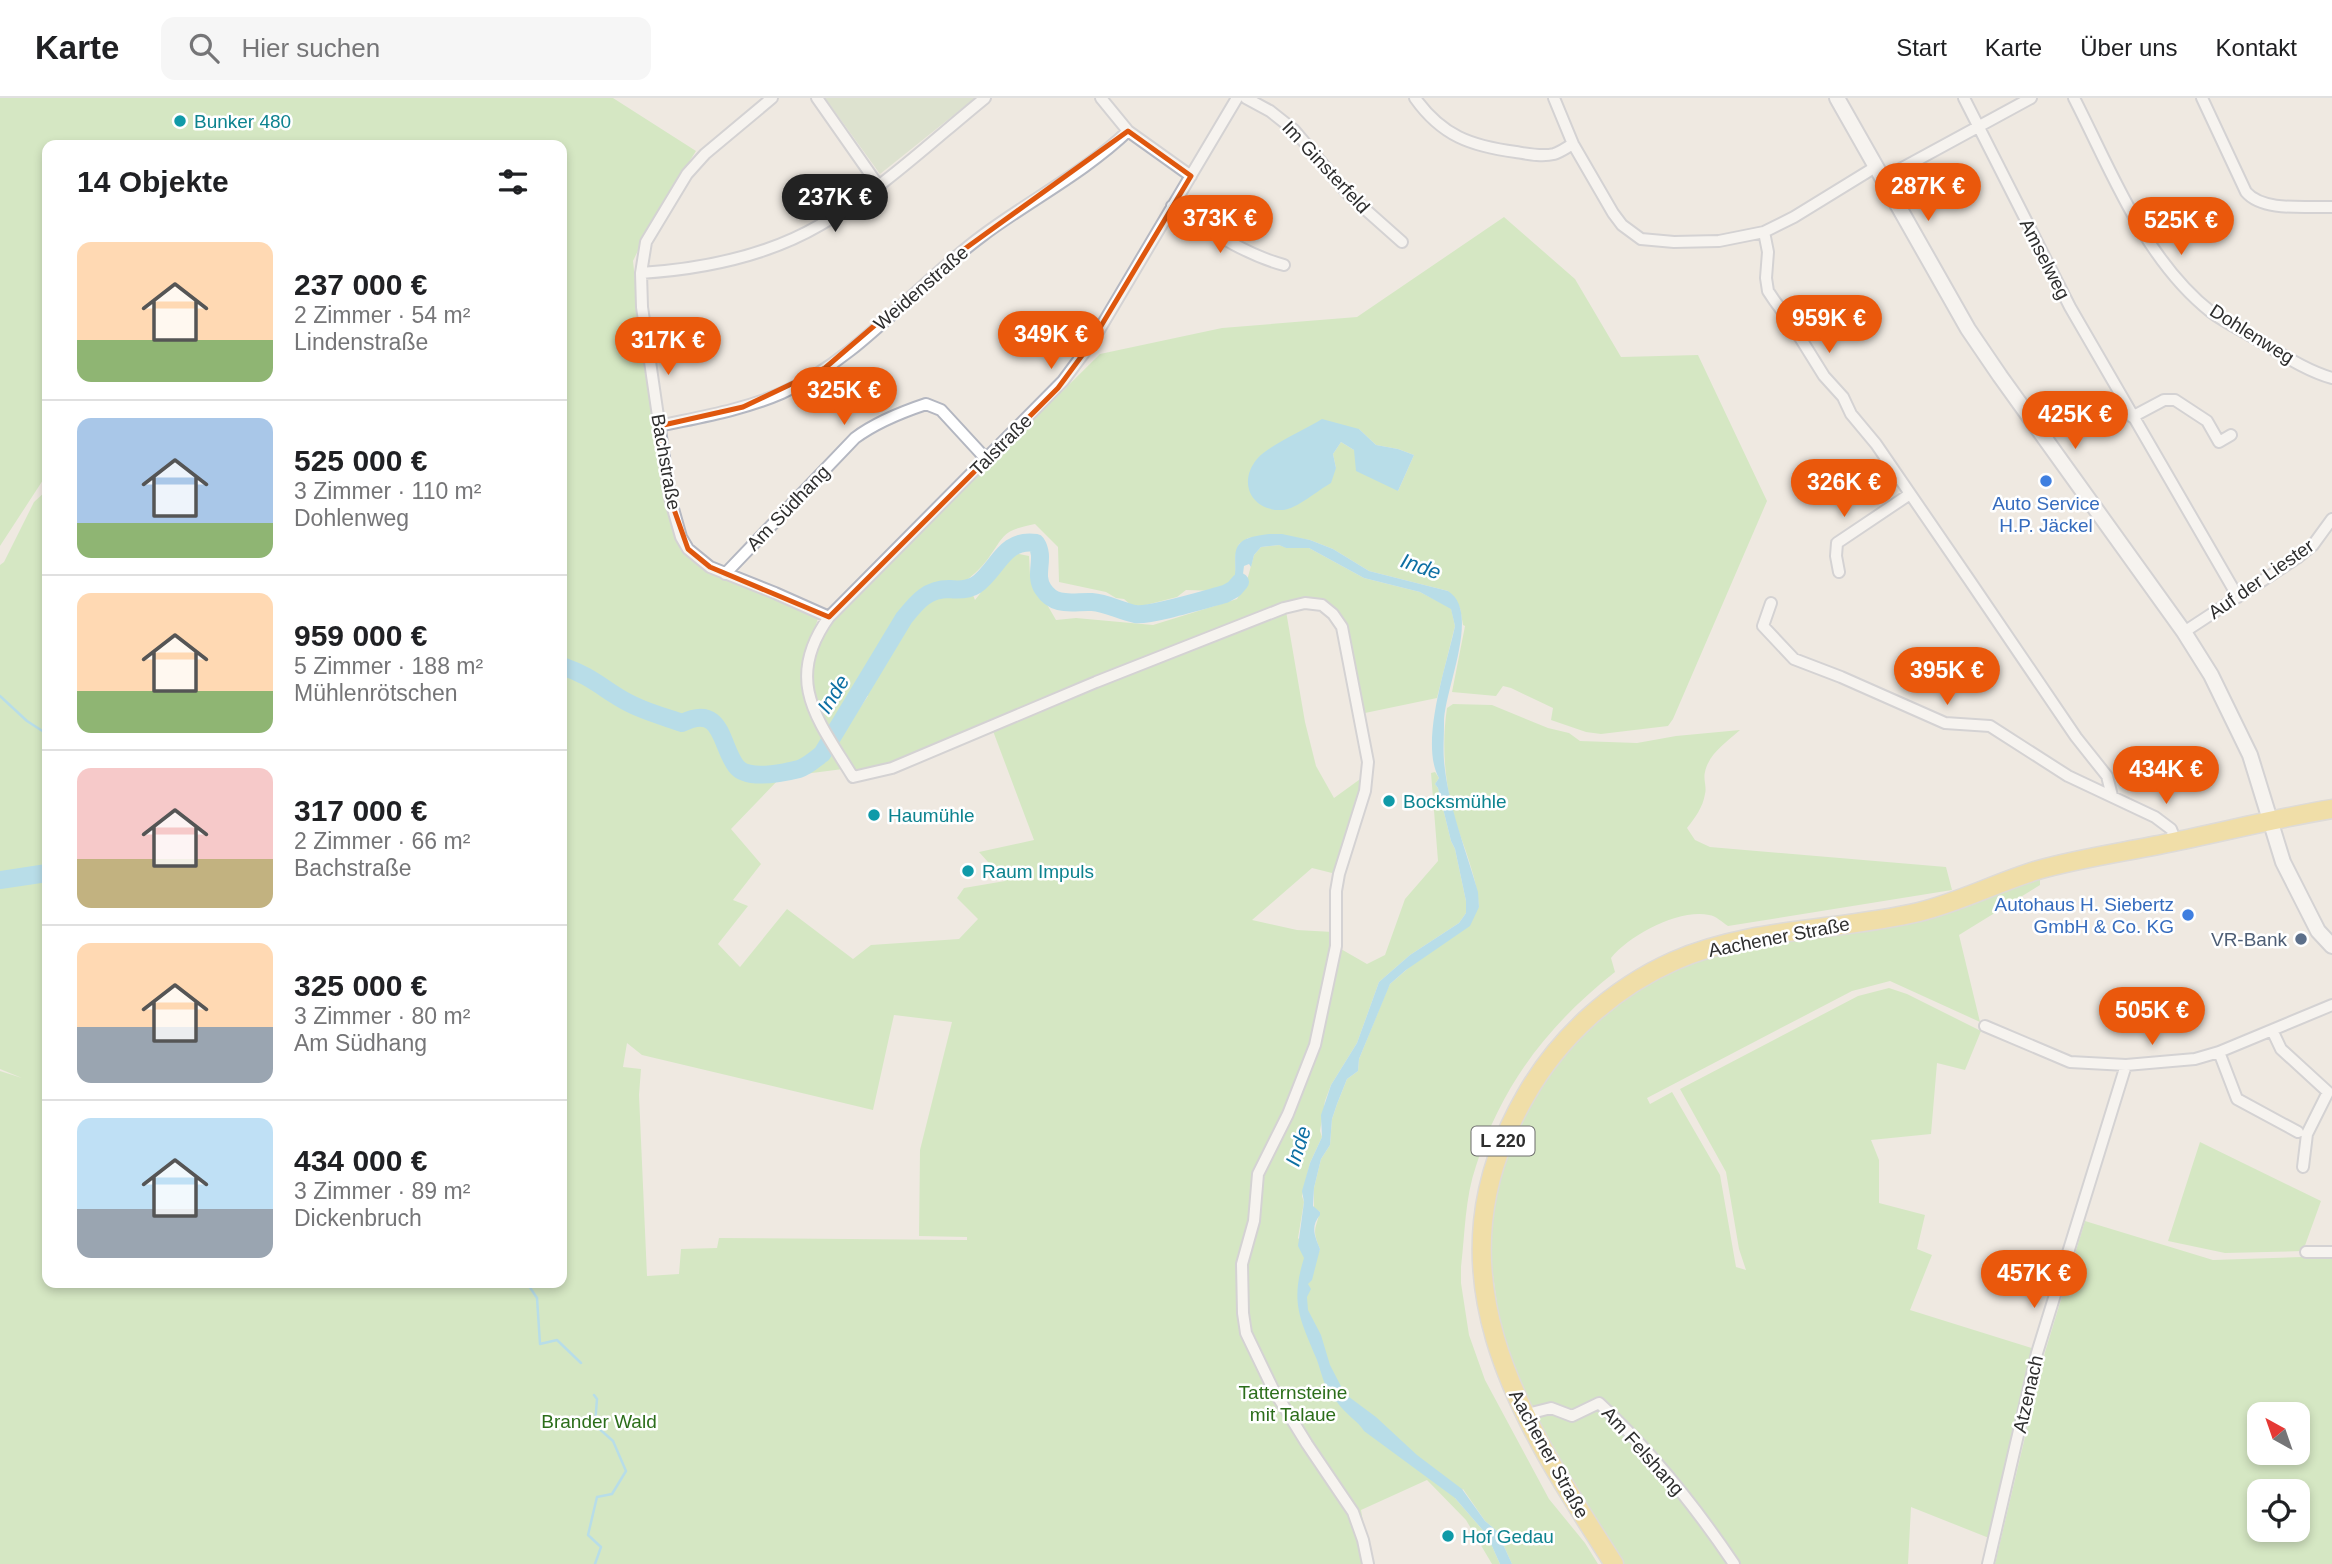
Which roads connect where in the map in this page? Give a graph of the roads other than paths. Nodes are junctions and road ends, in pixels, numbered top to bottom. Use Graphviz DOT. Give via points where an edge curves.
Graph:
graph roads {
  1 [pos="772,98"];
  2 [pos="817,98"];
  3 [pos="985,98"];
  4 [pos="1101,98"];
  5 [pos="1237,98"];
  6 [pos="1246,98"];
  7 [pos="1415,98"];
  8 [pos="1553,98"];
  9 [pos="1837,98"];
  10 [pos="1964,98"];
  11 [pos="2031,98"];
  12 [pos="2074,98"];
  13 [pos="2202,98"];
  14 [pos="1979,128"];
  15 [pos="1128,131"];
  16 [pos="1573,144"];
  17 [pos="1881,172"];
  18 [pos="1191,176"];
  19 [pos="878,184"];
  20 [pos="1172,206"];
  21 [pos="2332,207"];
  22 [pos="1764,232"];
  23 [pos="1402,242"];
  24 [pos="1284,265"];
  25 [pos="641,272"];
  26 [pos="2332,378"];
  27 [pos="2132,417"];
  28 [pos="659,426"];
  29 [pos="2231,435"];
  30 [pos="987,460"];
  31 [pos="1910,494"];
  32 [pos="2332,519"];
  33 [pos="1839,572"];
  34 [pos="725,574"];
  35 [pos="2238,597"];
  36 [pos="1771,603"];
  37 [pos="829,617"];
  38 [pos="2185,632"];
  39 [pos="2112,796"];
  40 [pos="2332,809"];
  41 [pos="2271,822"];
  42 [pos="2176,842"];
  43 [pos="2332,946"];
  44 [pos="2332,1005"];
  45 [pos="1985,1026"];
  46 [pos="2272,1030"];
  47 [pos="2219,1052"];
  48 [pos="2126,1065"];
  49 [pos="2298,1132"];
  50 [pos="2303,1167"];
  51 [pos="2306,1252"];
  52 [pos="2332,1252"];
  53 [pos="1524,1415"];
  54 [pos="1368,1564"];
  55 [pos="1614,1564"];
  56 [pos="1734,1564"];
  57 [pos="1988,1564"];
  1 -- 25 [label="street, Bachstraße" via="687,174 646,242"];
  2 -- 19 [label="street"];
  3 -- 19 [label="street"];
  4 -- 15 [label="street"];
  5 -- 18 [label="street, Talstraße"];
  6 -- 23 [label="street, Im Ginsterfeld" via="1294,130 1348,194"];
  7 -- 16 [label="street" via="1427,115 1456,138 1489,148 1538,155"];
  8 -- 16 [label="street"];
  9 -- 17 [label="street"];
  10 -- 14 [label="street, Amselweg"];
  11 -- 14 [label="street"];
  12 -- 26 [label="street, Dohlenweg" via="2146,240 2183,284 2211,312"];
  13 -- 21 [label="street" via="2246,192 2255,201"];
  14 -- 17 [label="street"];
  14 -- 27 [label="street, Amselweg"];
  15 -- 18 [label="street"];
  15 -- 28 [label="street, Weidenstraße" via="1088,166 960,253 825,368 783,392 743,407"];
  16 -- 22 [label="street" via="1612,213 1642,239 1719,242"];
  17 -- 22 [label="street"];
  17 -- 38 [label="street" via="1968,329"];
  18 -- 20 [label="street, Talstraße"];
  19 -- 25 [label="street" via="841,212 790,240 706,265"];
  20 -- 24 [label="street" via="1262,260"];
  20 -- 30 [label="street, Talstraße" via="1089,346 1058,388"];
  22 -- 31 [label="street" via="1766,278 1773,300"];
  25 -- 28 [label="street, Bachstraße"];
  27 -- 29 [label="street" via="2164,400 2175,400 2207,421 2219,442"];
  27 -- 35 [label="street, Amselweg"];
  28 -- 34 [label="street, Bachstraße" via="681,537 698,559"];
  30 -- 34 [label="street, Am Südhang" via="941,410 926,404 916,407 855,438"];
  30 -- 37 [label="street, Talstraße"];
  31 -- 33 [label="street" via="1837,542"];
  31 -- 39 [label="street" via="2107,776"];
  32 -- 35 [label="street, Auf der Liester" via="2313,545"];
  34 -- 37 [label="street, Bachstraße"];
  35 -- 38 [label="street, Auf der Liester"];
  36 -- 39 [label="street" via="1763,626 1794,659 1945,723 1990,726 2068,776"];
  37 -- 54 [label="street, Talstraße" via="811,647 807,692 853,777 892,768 1284,608 1322,605 1342,627 1368,762 1365,791 1339,874 1336,946 1315,1045 1258,1174 1241,1293 1246,1333 1273,1389 1353,1511"];
  38 -- 41 [label="street" via="2238,729"];
  39 -- 42 [label="street" via="2155,817 2171,829"];
  40 -- 41 [label="main road, Aachener Straße / L 220"];
  41 -- 42 [label="main road, Aachener Straße / L 220"];
  41 -- 43 [label="street" via="2283,862 2319,931"];
  42 -- 53 [label="main road, Aachener Straße / L 220" via="2039,870 1924,911 1727,943 1674,961 1626,988 1590,1016 1557,1049 1516,1111 1490,1178 1483,1217 1488,1316"];
  44 -- 46 [label="street"];
  45 -- 48 [label="street" via="2070,1062"];
  46 -- 47 [label="street"];
  46 -- 50 [label="street" via="2281,1049 2328,1092 2307,1134"];
  47 -- 48 [label="street" via="2195,1059"];
  47 -- 49 [label="street" via="2237,1099"];
  48 -- 57 [label="street, Atzenach" via="2037,1353"];
  51 -- 52 [label="street"];
  53 -- 55 [label="main road, Aachener Straße / L 220"];
  53 -- 56 [label="street, Am Felshang" via="1552,1408 1572,1416 1599,1403 1709,1526"];
}
